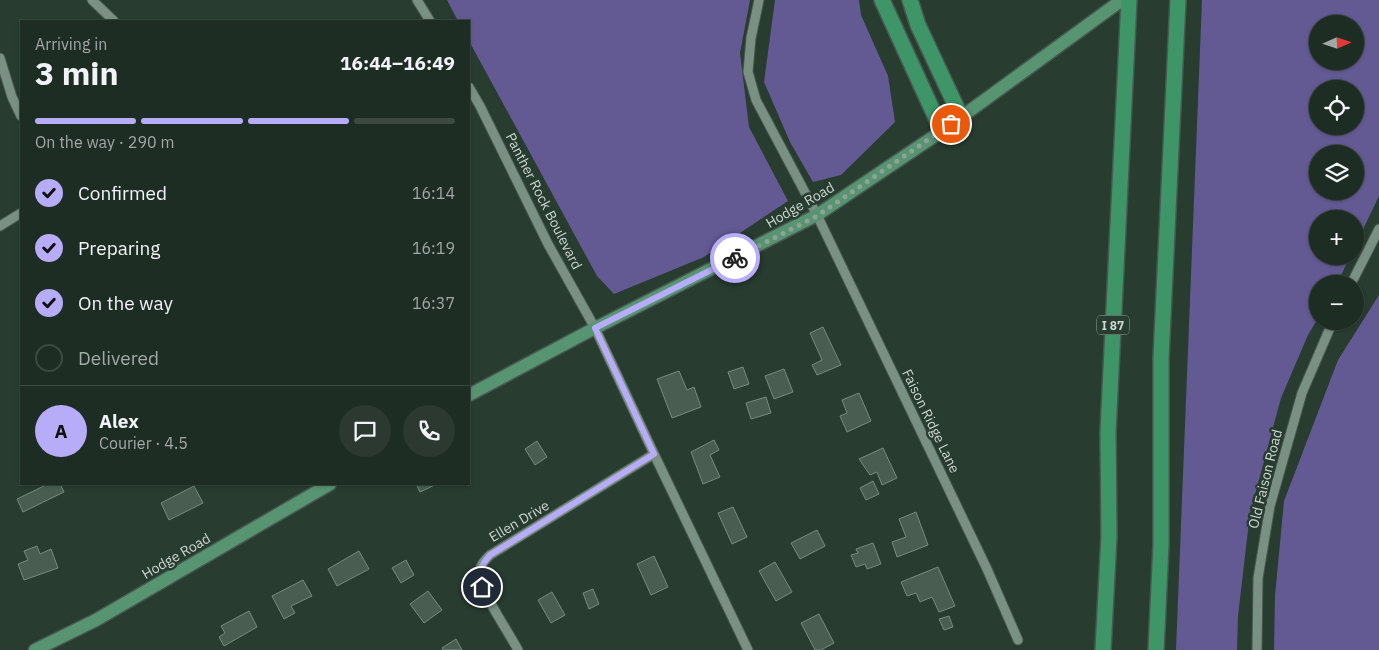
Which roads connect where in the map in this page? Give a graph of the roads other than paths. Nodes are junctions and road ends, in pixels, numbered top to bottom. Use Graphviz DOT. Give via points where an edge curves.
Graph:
graph roads {
  1 [pos="92,0"];
  2 [pos="417,0"];
  3 [pos="759,0"];
  4 [pos="882,0"];
  5 [pos="910,0"];
  6 [pos="1122,0"];
  7 [pos="1129,0"];
  8 [pos="1178,0"];
  9 [pos="113,20"];
  10 [pos="429,20"];
  11 [pos="0,58"];
  12 [pos="470,89"];
  13 [pos="20,114"];
  14 [pos="961,117"];
  15 [pos="942,131"];
  16 [pos="20,215"];
  17 [pos="817,216"];
  18 [pos="0,226"];
  19 [pos="1379,229"];
  20 [pos="1356,275"];
  21 [pos="595,328"];
  22 [pos="1329,330"];
  23 [pos="470,394"];
  24 [pos="654,454"];
  25 [pos="328,485"];
  26 [pos="1018,640"];
  27 [pos="35,650"];
  28 [pos="518,650"];
  29 [pos="748,650"];
  30 [pos="1103,650"];
  31 [pos="1156,650"];
  32 [pos="1257,650"];
  1 -- 9 [label="street"];
  2 -- 10 [label="street"];
  3 -- 17 [label="street, Faison Ridge Lane" via="750,38 748,72 756,100"];
  4 -- 15 [label="highway"];
  5 -- 14 [label="highway" via="918,25"];
  6 -- 14 [label="main road, Hodge Road"];
  7 -- 30 [label="highway, I 87" via="1108,432 1109,536"];
  8 -- 31 [label="highway" via="1161,358"];
  11 -- 13 [label="street"];
  12 -- 21 [label="street, Panther Rock Boulevard" via="548,244"];
  14 -- 15 [label="main road, Hodge Road"];
  15 -- 17 [label="main road, Hodge Road"];
  16 -- 18 [label="street"];
  17 -- 21 [label="main road, Hodge Road"];
  17 -- 26 [label="street, Faison Ridge Lane"];
  19 -- 20 [label="street"];
  21 -- 23 [label="main road, Hodge Road"];
  21 -- 24 [label="street"];
  22 -- 32 [label="street, Old Faison Road" via="1302,393 1270,506 1258,578"];
  24 -- 28 [label="street, Ellen Drive" via="482,563 478,575 482,587"];
  24 -- 29 [label="street"];
  25 -- 27 [label="main road, Hodge Road" via="96,620"];
}
